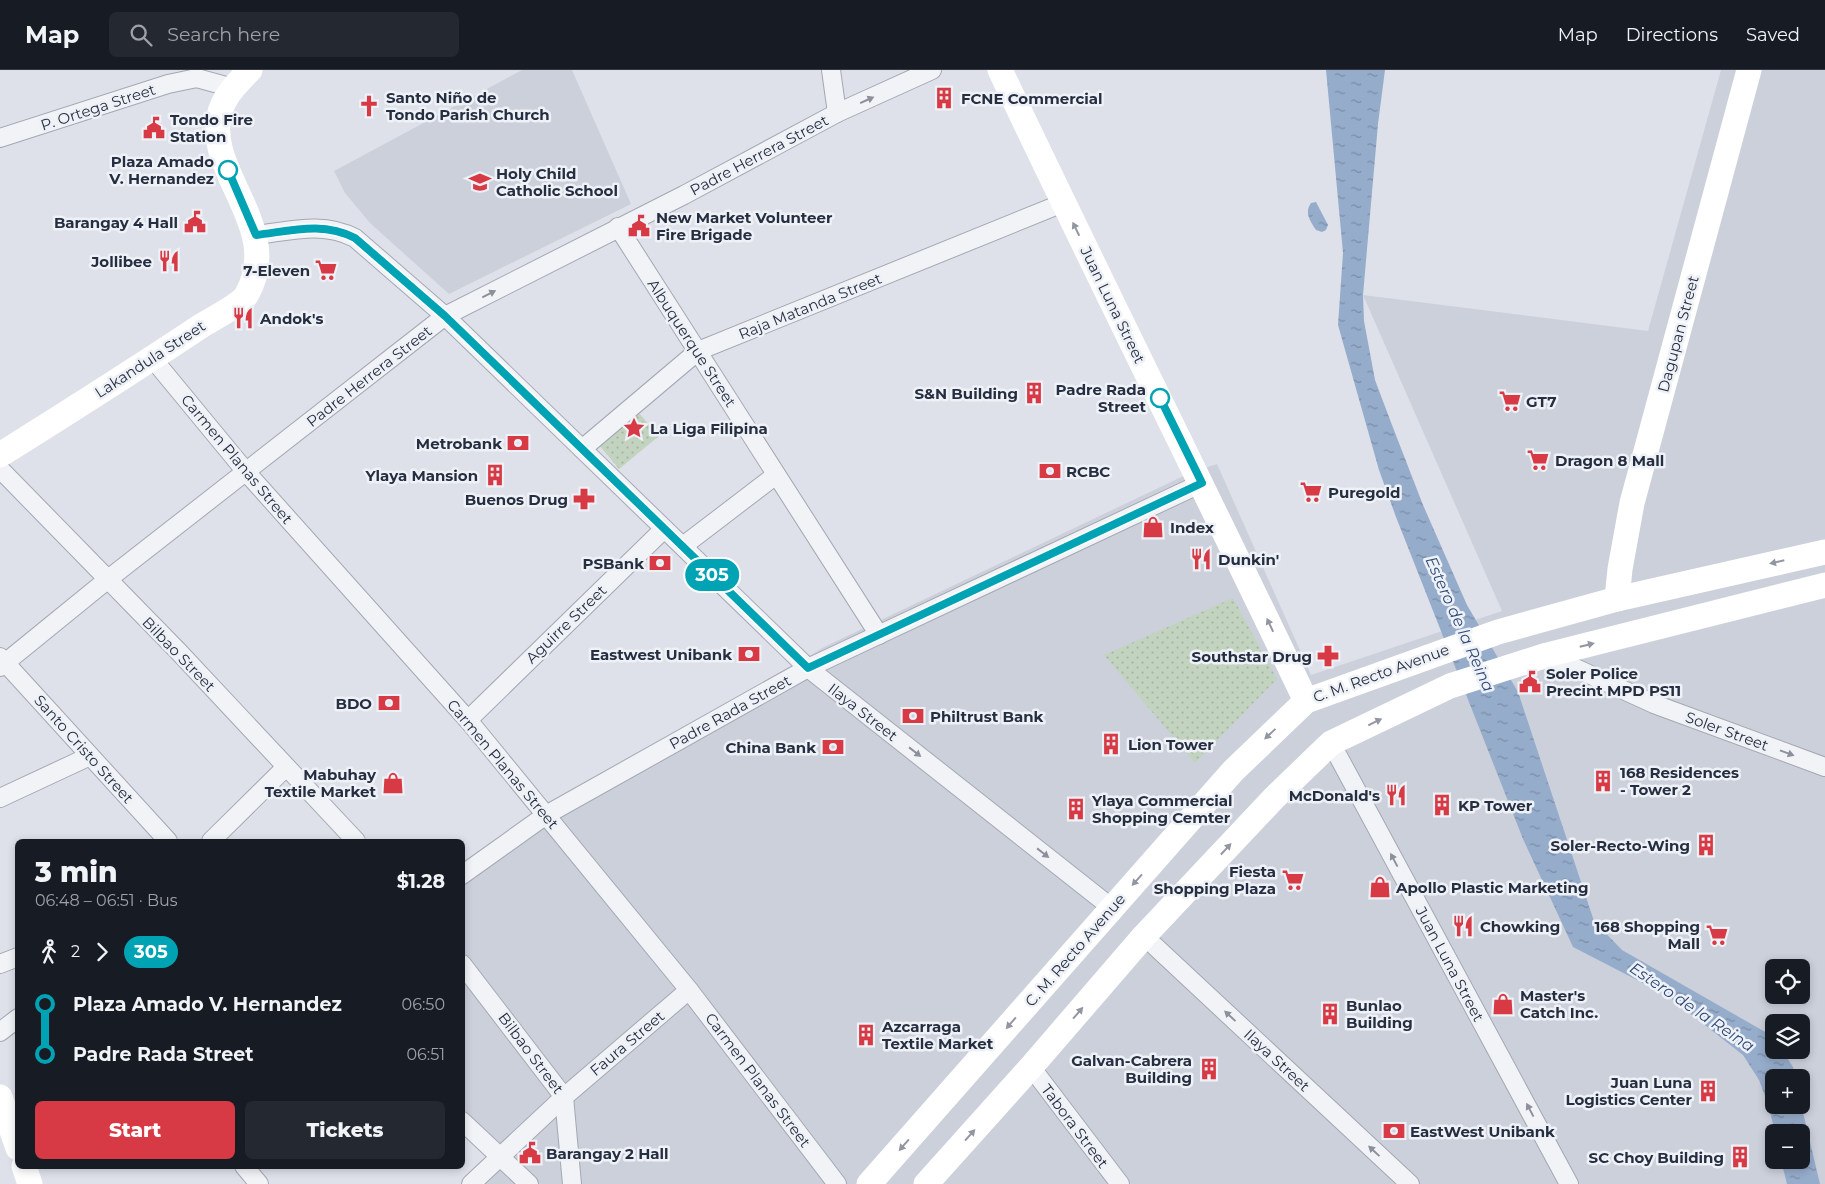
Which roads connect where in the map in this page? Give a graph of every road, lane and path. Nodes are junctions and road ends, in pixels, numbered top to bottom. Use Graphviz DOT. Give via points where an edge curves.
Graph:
graph roads {
  1 [pos="250,70"];
  2 [pos="831,70"];
  3 [pos="932,70"];
  4 [pos="1000,70"];
  5 [pos="1749,70"];
  6 [pos="195,74"];
  7 [pos="233,88"];
  8 [pos="837,113"];
  9 [pos="0,138"];
  10 [pos="1063,203"];
  11 [pos="618,227"];
  12 [pos="256,235"];
  13 [pos="445,316"];
  14 [pos="698,351"];
  15 [pos="153,359"];
  16 [pos="582,449"];
  17 [pos="0,455"];
  18 [pos="0,469"];
  19 [pos="246,473"];
  20 [pos="776,475"];
  21 [pos="1202,483"];
  22 [pos="664,529"];
  23 [pos="683,546"];
  24 [pos="1825,552"];
  25 [pos="107,580"];
  26 [pos="1825,585"];
  27 [pos="1617,599"];
  28 [pos="879,635"];
  29 [pos="1547,656"];
  30 [pos="2,662"];
  31 [pos="808,668"];
  32 [pos="1306,701"];
  33 [pos="468,720"];
  34 [pos="1331,743"];
  35 [pos="90,756"];
  36 [pos="1825,766"];
  37 [pos="286,767"];
  38 [pos="0,798"];
  39 [pos="546,815"];
  40 [pos="166,839"];
  41 [pos="212,839"];
  42 [pos="354,839"];
  43 [pos="465,873"];
  44 [pos="1112,908"];
  45 [pos="1144,936"];
  46 [pos="15,958"];
  47 [pos="0,964"];
  48 [pos="465,968"];
  49 [pos="690,990"];
  50 [pos="15,1020"];
  51 [pos="0,1032"];
  52 [pos="1031,1067"];
  53 [pos="564,1097"];
  54 [pos="2,1108"];
  55 [pos="465,1124"];
  56 [pos="15,1139"];
  57 [pos="501,1158"];
  58 [pos="25,1169"];
  59 [pos="247,1169"];
  60 [pos="30,1184"];
  61 [pos="260,1184"];
  62 [pos="471,1184"];
  63 [pos="529,1184"];
  64 [pos="572,1184"];
  65 [pos="837,1184"];
  66 [pos="869,1184"];
  67 [pos="926,1184"];
  68 [pos="1120,1184"];
  69 [pos="1410,1184"];
  70 [pos="1570,1184"];
  1 -- 7 [label="main road"];
  2 -- 8 [label="street"];
  8 -- 3 [label="street, Padre Herrera Street, one-way"];
  4 -- 10 [label="main road, Juan Luna Street"];
  5 -- 27 [label="main road, Dagupan Street" via="1632,503"];
  6 -- 7 [label="street"];
  6 -- 9 [label="street, P. Ortega Street"];
  7 -- 12 [label="main road" via="221,108 217,129 222,154"];
  8 -- 11 [label="street, Padre Herrera Street"];
  10 -- 14 [label="street, Raja Matanda Street"];
  21 -- 10 [label="main road, Juan Luna Street, one-way"];
  13 -- 11 [label="street, Padre Herrera Street, one-way"];
  11 -- 14 [label="street, Albuquerque Street"];
  12 -- 13 [label="street, Ilaya Street" via="324,227 340,230 355,238"];
  12 -- 15 [label="main road, Lakandula Street" via="256,270 247,295"];
  13 -- 16 [label="street, Ilaya Street"];
  13 -- 19 [label="street, Padre Herrera Street"];
  14 -- 16 [label="street, Raja Matanda Street"];
  14 -- 20 [label="street, Albuquerque Street"];
  15 -- 17 [label="main road, Lakandula Street"];
  15 -- 19 [label="street, Carmen Planas Street"];
  16 -- 22 [label="street, Ilaya Street"];
  18 -- 25 [label="street, Bilbao Street"];
  19 -- 25 [label="street, Padre Herrera Street"];
  19 -- 33 [label="street, Carmen Planas Street"];
  20 -- 23 [label="street"];
  20 -- 28 [label="street, Albuquerque Street"];
  21 -- 28 [label="street, Padre Rada Street"];
  32 -- 21 [label="main road, Juan Luna Street, one-way"];
  22 -- 23 [label="street, Ilaya Street"];
  22 -- 33 [label="street, Aguirre Street"];
  23 -- 31 [label="street, Ilaya Street"];
  24 -- 27 [label="main road, C. M. Recto Avenue, one-way"];
  25 -- 30 [label="street, Padre Herrera Street"];
  25 -- 37 [label="street, Bilbao Street"];
  29 -- 26 [label="main road, one-way"];
  27 -- 32 [label="main road, C. M. Recto Avenue" via="1439,651"];
  28 -- 31 [label="street, Padre Rada Street"];
  34 -- 29 [label="main road, one-way" via="1450,686"];
  29 -- 36 [label="street, Soler Street, one-way" via="1654,704"];
  30 -- 35 [label="street, Santo Cristo Street"];
  31 -- 39 [label="street, Padre Rada Street"];
  31 -- 44 [label="street, Ilaya Street, one-way"];
  32 -- 44 [label="main road, C. M. Recto Avenue, one-way" via="1233,771"];
  33 -- 39 [label="street, Carmen Planas Street"];
  45 -- 34 [label="main road, one-way" via="1274,798"];
  70 -- 34 [label="street, Juan Luna Street, one-way"];
  35 -- 38 [label="street"];
  35 -- 40 [label="street, Santo Cristo Street"];
  37 -- 41 [label="street"];
  37 -- 42 [label="street, Bilbao Street"];
  39 -- 43 [label="street, Padre Rada Street"];
  39 -- 49 [label="street, Carmen Planas Street"];
  44 -- 66 [label="main road, C. M. Recto Avenue, one-way"];
  52 -- 45 [label="main road, one-way"];
  69 -- 45 [label="street, Ilaya Street, one-way"];
  46 -- 47 [label="street"];
  48 -- 53 [label="street, Bilbao Street"];
  49 -- 53 [label="street, Faura Street"];
  49 -- 65 [label="street, Carmen Planas Street"];
  50 -- 51 [label="street"];
  67 -- 52 [label="main road, one-way"];
  52 -- 68 [label="street, Tabora Street"];
  53 -- 57 [label="street, Faura Street"];
  53 -- 64 [label="street, Bilbao Street"];
  54 -- 56 [label="main road"];
  55 -- 57 [label="street"];
  57 -- 62 [label="street, Faura Street"];
  57 -- 63 [label="street"];
  58 -- 60 [label="main road"];
  59 -- 61 [label="street"];
}
